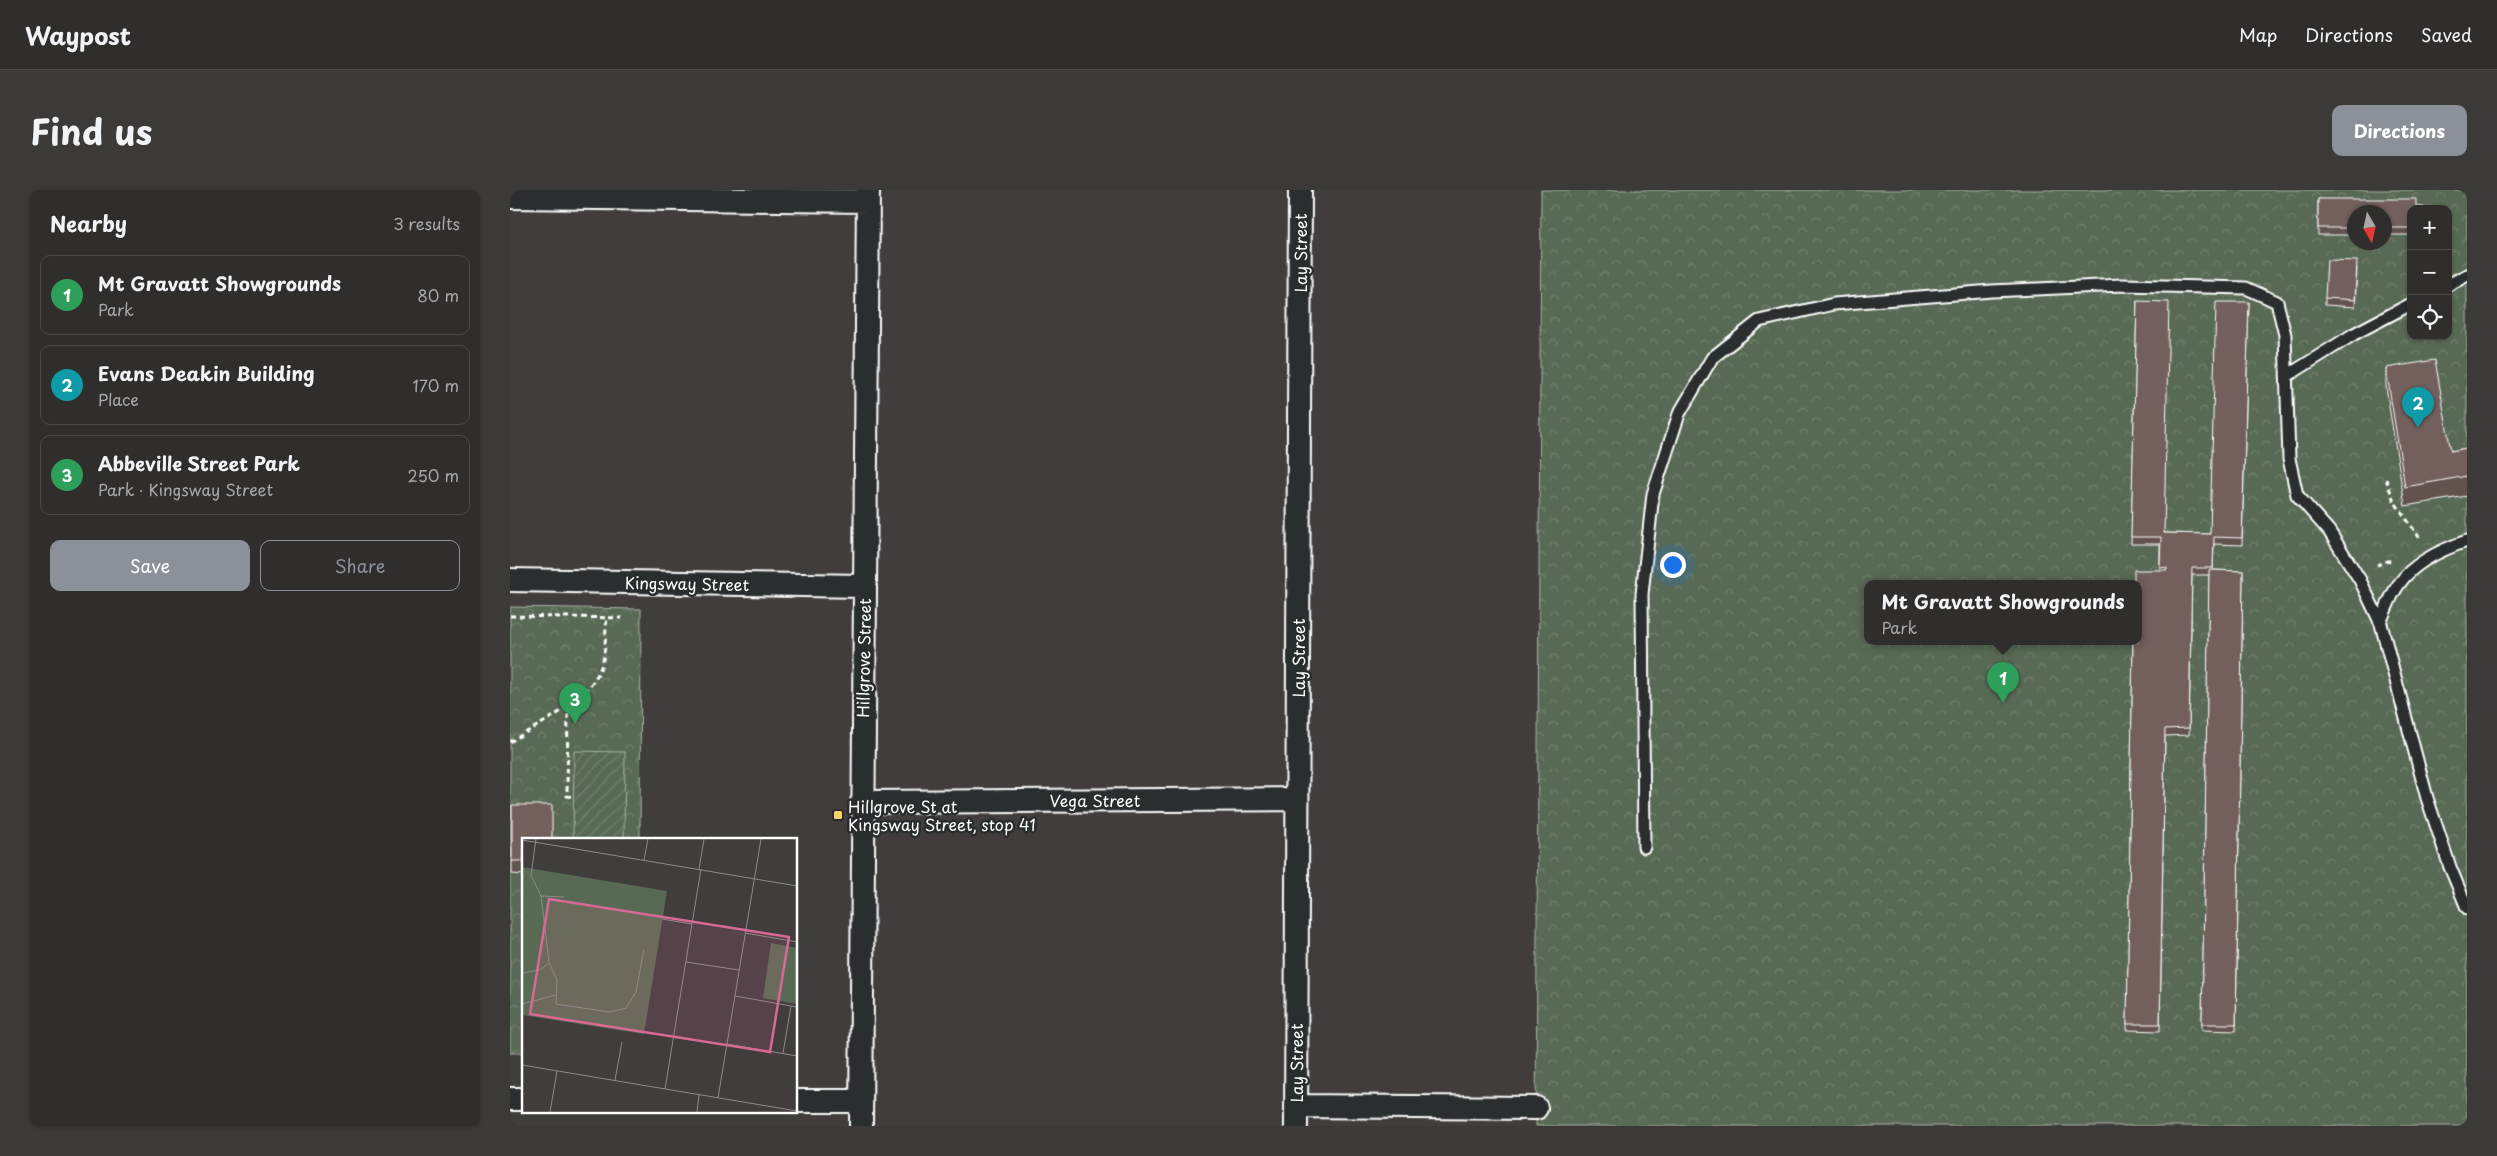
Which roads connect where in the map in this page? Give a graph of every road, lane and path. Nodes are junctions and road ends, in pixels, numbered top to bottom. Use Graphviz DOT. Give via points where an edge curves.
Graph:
graph roads {
  1 [pos="1300,190"];
  2 [pos="868,196"];
  3 [pos="510,197"];
  4 [pos="2467,275"];
  5 [pos="2452,283"];
  6 [pos="2407,306"];
  7 [pos="2287,376"];
  8 [pos="2386,479"];
  9 [pos="2421,540"];
  10 [pos="2467,541"];
  11 [pos="510,580"];
  12 [pos="864,586"];
  13 [pos="510,616"];
  14 [pos="607,618"];
  15 [pos="622,618"];
  16 [pos="2380,622"];
  17 [pos="568,705"];
  18 [pos="510,742"];
  19 [pos="574,797"];
  20 [pos="1297,799"];
  21 [pos="862,802"];
  22 [pos="1644,847"];
  23 [pos="2467,908"];
  24 [pos="798,1101"];
  25 [pos="861,1101"];
  26 [pos="1536,1108"];
  27 [pos="1296,1116"];
  28 [pos="861,1126"];
  1 -- 20 [label="street, Lay Street"];
  2 -- 3 [label="street"];
  2 -- 12 [label="street, Hillgrove Street"];
  4 -- 5 [label="lane"];
  6 -- 7 [label="lane" via="2354,334"];
  7 -- 16 [label="lane" via="2289,459 2297,495 2329,531 2360,580"];
  7 -- 22 [label="lane" via="2285,335 2277,302 2246,288 2122,285 1992,291 1834,304 1759,321 1712,358 1679,414 1653,494 1642,594"];
  8 -- 9 [label="path" via="2394,501"];
  10 -- 16 [label="lane" via="2447,547 2410,572 2399,584"];
  11 -- 12 [label="street, Kingsway Street"];
  12 -- 21 [label="street, Hillgrove Street"];
  13 -- 14 [label="path"];
  14 -- 15 [label="path"];
  14 -- 17 [label="path" via="602,663 595,678"];
  16 -- 23 [label="lane" via="2427,798"];
  17 -- 18 [label="path"];
  17 -- 19 [label="path" via="567,796"];
  20 -- 21 [label="street, Vega Street"];
  20 -- 27 [label="street, Lay Street"];
  21 -- 25 [label="street, Hillgrove Street"];
  24 -- 25 [label="street"];
  25 -- 28 [label="street, Hillgrove Street"];
  26 -- 27 [label="street"];
}
